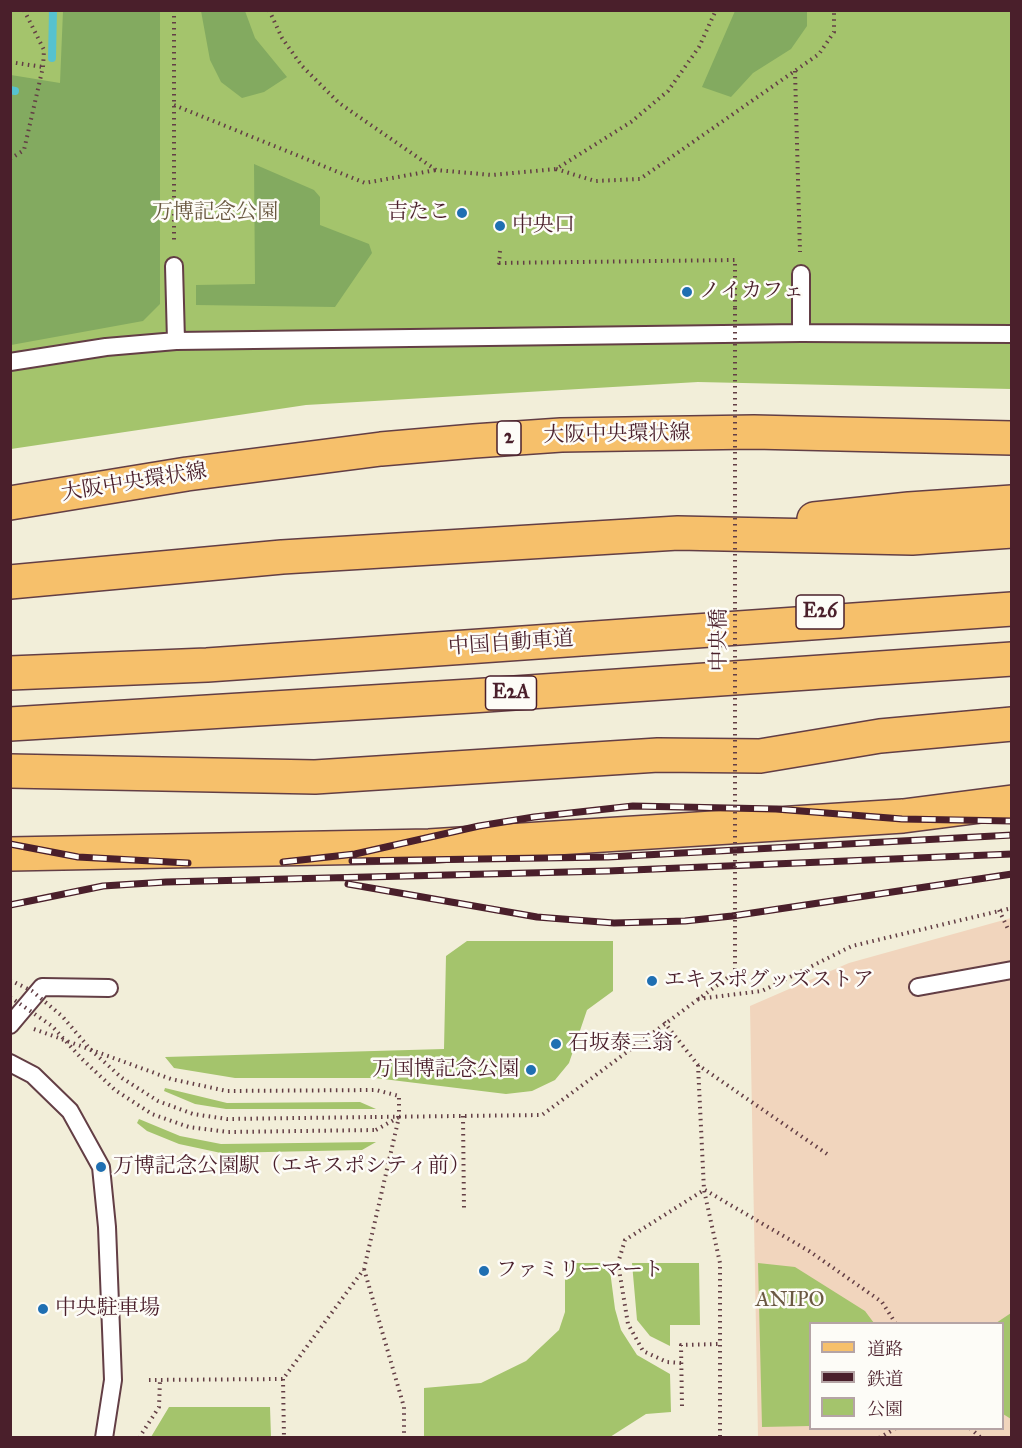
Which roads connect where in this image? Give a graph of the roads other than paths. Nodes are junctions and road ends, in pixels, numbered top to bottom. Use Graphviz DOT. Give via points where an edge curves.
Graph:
graph roads {
  1 [pos="174,266"];
  2 [pos="801,274"];
  3 [pos="801,333"];
  4 [pos="1011,334"];
  5 [pos="176,341"];
  6 [pos="10,362"];
  7 [pos="1011,438"];
  8 [pos="10,502"];
  9 [pos="1011,502"];
  10 [pos="1011,531"];
  11 [pos="678,533"];
  12 [pos="10,582"];
  13 [pos="1011,587"];
  14 [pos="1011,609"];
  15 [pos="629,636"];
  16 [pos="1011,659"];
  17 [pos="10,673"];
  18 [pos="1011,723"];
  19 [pos="10,724"];
  20 [pos="10,771"];
  21 [pos="1011,802"];
  22 [pos="10,854"];
  23 [pos="1011,970"];
  24 [pos="918,987"];
  25 [pos="109,988"];
  26 [pos="10,1024"];
  27 [pos="10,1063"];
  28 [pos="104,1437"];
  1 -- 5 [label="lane"];
  2 -- 3 [label="lane"];
  3 -- 4 [label="lane"];
  3 -- 5 [label="lane"];
  5 -- 6 [label="lane"];
  7 -- 8 [label="main road, 大阪中央環状線 / 2" via="754,432 495,439 335,454"];
  9 -- 11 [label="main road" via="909,508"];
  10 -- 11 [label="main road" via="912,538"];
  11 -- 12 [label="main road" via="271,558"];
  13 -- 15 [label="main road, E26"];
  14 -- 15 [label="main road, 中国自動車道 / E2A"];
  15 -- 17 [label="main road, 中国自動車道 / E2A" via="207,665"];
  16 -- 19 [label="main road, E2A"];
  18 -- 20 [label="main road" via="880,736 760,756 658,755 315,777"];
  21 -- 22 [label="main road" via="903,816 429,846"];
  23 -- 24 [label="lane"];
  25 -- 26 [label="lane" via="42,987"];
  27 -- 28 [label="lane" via="33,1075 70,1111 101,1167 113,1380"];
}
